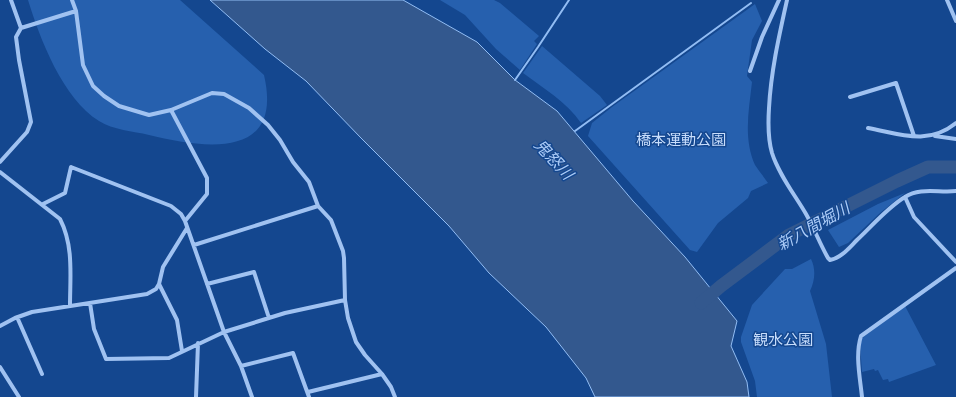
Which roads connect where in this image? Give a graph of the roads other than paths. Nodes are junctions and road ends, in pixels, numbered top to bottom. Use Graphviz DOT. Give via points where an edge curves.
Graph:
graph roads {
  1 [pos="11,0"];
  2 [pos="72,0"];
  3 [pos="779,0"];
  4 [pos="787,0"];
  5 [pos="947,0"];
  6 [pos="76,11"];
  7 [pos="956,21"];
  8 [pos="21,28"];
  9 [pos="750,71"];
  10 [pos="850,97"];
  11 [pos="171,110"];
  12 [pos="956,123"];
  13 [pos="868,128"];
  14 [pos="914,136"];
  15 [pos="934,136"];
  16 [pos="956,139"];
  17 [pos="0,162"];
  18 [pos="0,172"];
  19 [pos="956,191"];
  20 [pos="905,197"];
  21 [pos="43,204"];
  22 [pos="318,206"];
  23 [pos="185,221"];
  24 [pos="187,228"];
  25 [pos="194,245"];
  26 [pos="956,262"];
  27 [pos="956,268"];
  28 [pos="159,284"];
  29 [pos="207,284"];
  30 [pos="345,300"];
  31 [pos="90,303"];
  32 [pos="70,306"];
  33 [pos="17,317"];
  34 [pos="269,318"];
  35 [pos="0,326"];
  36 [pos="224,332"];
  37 [pos="198,343"];
  38 [pos="182,351"];
  39 [pos="241,366"];
  40 [pos="0,368"];
  41 [pos="42,374"];
  42 [pos="382,374"];
  43 [pos="308,392"];
  44 [pos="19,397"];
  45 [pos="196,397"];
  46 [pos="252,397"];
  47 [pos="309,397"];
  48 [pos="395,397"];
  49 [pos="862,397"];
  1 -- 8 [label="street"];
  2 -- 6 [label="street"];
  3 -- 9 [label="street"];
  4 -- 20 [label="street" via="771,80 769,139 777,166 807,215 828,258 836,259"];
  5 -- 7 [label="street"];
  6 -- 8 [label="street"];
  6 -- 11 [label="street" via="83,65 94,86 119,106 134,111 149,115"];
  8 -- 17 [label="street" via="16,37 31,122 27,132"];
  10 -- 14 [label="street" via="896,83"];
  11 -- 22 [label="street" via="212,93 224,94 249,108 280,140 309,182"];
  11 -- 23 [label="street" via="207,178 207,194"];
  12 -- 15 [label="street"];
  13 -- 14 [label="street"];
  14 -- 15 [label="street"];
  15 -- 16 [label="street"];
  18 -- 21 [label="street"];
  19 -- 20 [label="street" via="927,190"];
  20 -- 26 [label="street" via="914,216"];
  21 -- 23 [label="street" via="65,193 71,167 171,206"];
  21 -- 32 [label="street" via="60,219 66,230 70,248"];
  22 -- 25 [label="street"];
  22 -- 30 [label="street" via="330,220 343,251"];
  23 -- 24 [label="street"];
  24 -- 25 [label="street"];
  24 -- 28 [label="street" via="163,267"];
  25 -- 29 [label="street"];
  27 -- 49 [label="street" via="861,336 858,352"];
  28 -- 31 [label="street" via="147,294"];
  28 -- 38 [label="street" via="177,320"];
  29 -- 34 [label="street" via="254,272"];
  29 -- 36 [label="street"];
  30 -- 34 [label="street"];
  30 -- 42 [label="street" via="356,342"];
  31 -- 32 [label="street"];
  31 -- 38 [label="street" via="94,329 106,359 169,358"];
  32 -- 33 [label="street"];
  33 -- 35 [label="street"];
  33 -- 41 [label="street"];
  34 -- 36 [label="street"];
  36 -- 37 [label="street"];
  36 -- 39 [label="street"];
  37 -- 38 [label="street"];
  37 -- 45 [label="street"];
  39 -- 43 [label="street" via="293,353"];
  39 -- 46 [label="street"];
  40 -- 44 [label="street"];
  42 -- 43 [label="street"];
  42 -- 48 [label="street"];
  43 -- 47 [label="street"];
}
